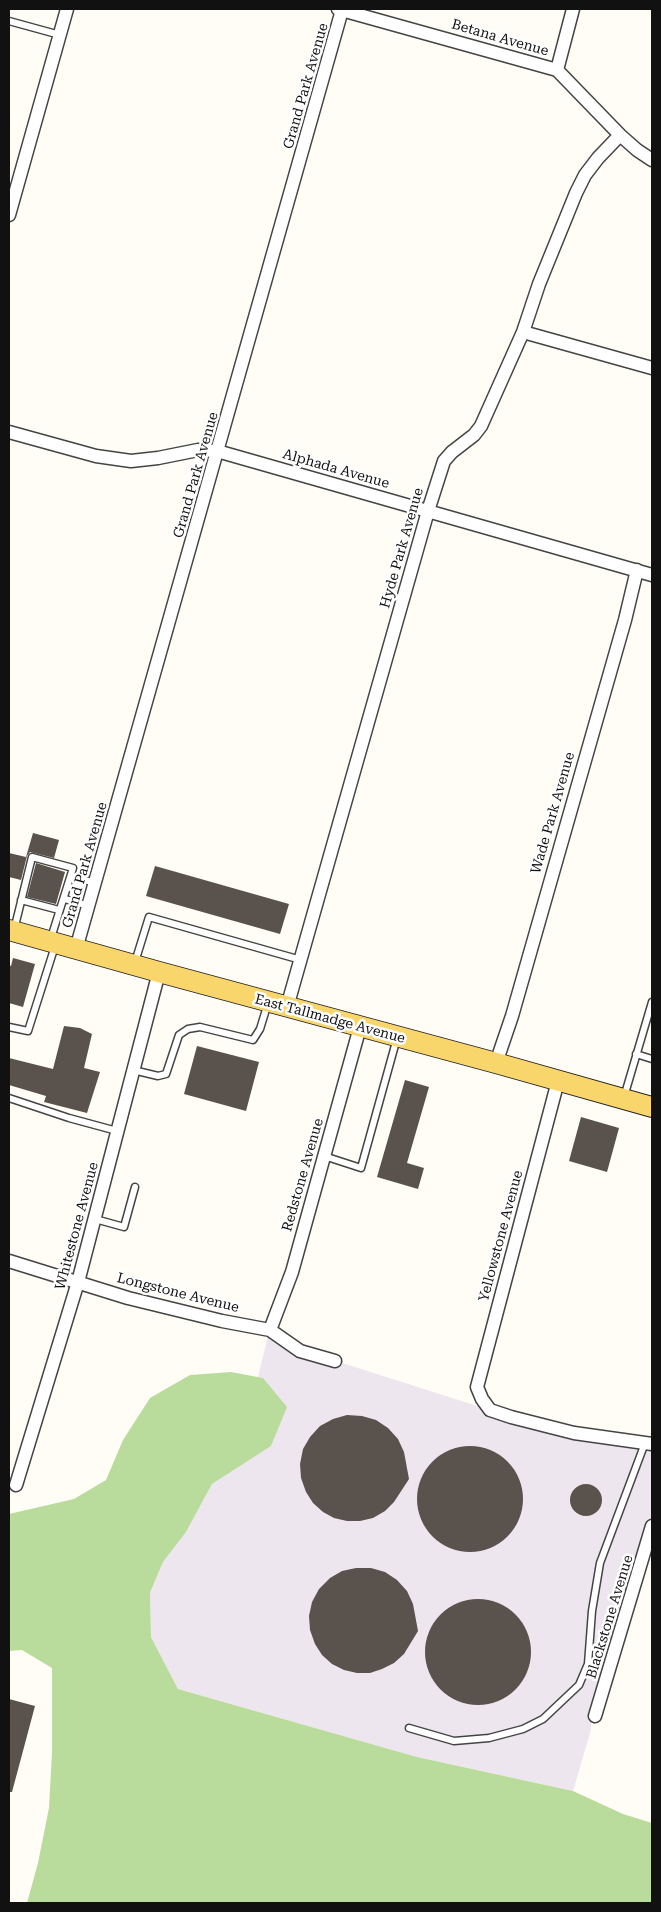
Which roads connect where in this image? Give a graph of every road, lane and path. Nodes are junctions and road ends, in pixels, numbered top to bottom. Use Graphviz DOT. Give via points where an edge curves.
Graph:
graph roads {
  1 [pos="67,9"];
  2 [pos="341,9"];
  3 [pos="573,9"];
  4 [pos="9,21"];
  5 [pos="60,35"];
  6 [pos="557,70"];
  7 [pos="620,135"];
  8 [pos="652,160"];
  9 [pos="9,215"];
  10 [pos="523,332"];
  11 [pos="652,368"];
  12 [pos="9,432"];
  13 [pos="217,451"];
  14 [pos="428,510"];
  15 [pos="637,570"];
  16 [pos="652,575"];
  17 [pos="71,876"];
  18 [pos="95,882"];
  19 [pos="65,899"];
  20 [pos="21,900"];
  21 [pos="89,906"];
  22 [pos="59,910"];
  23 [pos="11,930"];
  24 [pos="54,942"];
  25 [pos="76,948"];
  26 [pos="301,960"];
  27 [pos="134,965"];
  28 [pos="159,972"];
  29 [pos="652,1002"];
  30 [pos="278,1004"];
  31 [pos="9,1027"];
  32 [pos="360,1027"];
  33 [pos="398,1037"];
  34 [pos="636,1054"];
  35 [pos="652,1059"];
  36 [pos="496,1063"];
  37 [pos="133,1070"];
  38 [pos="558,1081"];
  39 [pos="9,1098"];
  40 [pos="624,1099"];
  41 [pos="652,1107"];
  42 [pos="117,1131"];
  43 [pos="324,1156"];
  44 [pos="134,1187"];
  45 [pos="95,1220"];
  46 [pos="9,1262"];
  47 [pos="78,1282"];
  48 [pos="270,1330"];
  49 [pos="335,1361"];
  50 [pos="649,1444"];
  51 [pos="16,1486"];
  52 [pos="652,1526"];
  53 [pos="595,1716"];
  54 [pos="409,1728"];
  1 -- 5 [label="street"];
  2 -- 6 [label="street, Betana Avenue"];
  2 -- 13 [label="street, Grand Park Avenue"];
  3 -- 6 [label="street"];
  4 -- 5 [label="lane"];
  5 -- 9 [label="street"];
  6 -- 7 [label="street, Betana Avenue"];
  7 -- 8 [label="street, Betana Avenue"];
  7 -- 10 [label="street, Hyde Park Avenue" via="585,175"];
  10 -- 11 [label="street"];
  10 -- 14 [label="street, Hyde Park Avenue" via="481,426 444,461"];
  12 -- 13 [label="street, Alphada Avenue" via="96,456 131,462 198,450"];
  13 -- 14 [label="street, Alphada Avenue"];
  13 -- 18 [label="street, Grand Park Avenue"];
  14 -- 15 [label="street, Alphada Avenue"];
  14 -- 26 [label="street, Hyde Park Avenue"];
  15 -- 16 [label="street, Alphada Avenue"];
  15 -- 36 [label="street, Wade Park Avenue"];
  17 -- 18 [label="lane"];
  17 -- 19 [label="lane" via="64,891"];
  17 -- 20 [label="lane" via="72,868 32,857"];
  18 -- 21 [label="street, Grand Park Avenue"];
  19 -- 21 [label="lane"];
  19 -- 22 [label="lane"];
  20 -- 22 [label="lane"];
  20 -- 23 [label="lane"];
  21 -- 25 [label="street, Grand Park Avenue"];
  22 -- 24 [label="lane"];
  23 -- 24 [label="main road, East Tallmadge Avenue"];
  24 -- 25 [label="main road, East Tallmadge Avenue"];
  24 -- 31 [label="lane" via="28,1031"];
  25 -- 27 [label="main road, East Tallmadge Avenue"];
  26 -- 27 [label="lane" via="149,918"];
  26 -- 30 [label="street, Hyde Park Avenue"];
  27 -- 28 [label="main road, East Tallmadge Avenue"];
  28 -- 30 [label="main road, East Tallmadge Avenue"];
  28 -- 37 [label="street, Whitestone Avenue"];
  29 -- 34 [label="lane"];
  30 -- 32 [label="main road, East Tallmadge Avenue"];
  30 -- 37 [label="lane" via="253,1040 200,1027 188,1029 180,1036 166,1074 158,1076"];
  32 -- 33 [label="main road, East Tallmadge Avenue"];
  32 -- 43 [label="street, Redstone Avenue"];
  33 -- 36 [label="main road, East Tallmadge Avenue"];
  33 -- 43 [label="lane" via="361,1168"];
  34 -- 35 [label="lane"];
  34 -- 40 [label="lane"];
  36 -- 38 [label="main road, East Tallmadge Avenue"];
  37 -- 42 [label="street, Whitestone Avenue"];
  38 -- 40 [label="main road, East Tallmadge Avenue"];
  38 -- 50 [label="street, Yellowstone Avenue" via="477,1387 490,1410 538,1426"];
  39 -- 42 [label="lane"];
  40 -- 41 [label="main road, East Tallmadge Avenue"];
  42 -- 45 [label="street, Whitestone Avenue"];
  43 -- 48 [label="street, Redstone Avenue" via="292,1272"];
  44 -- 45 [label="lane" via="124,1227"];
  45 -- 47 [label="street, Whitestone Avenue"];
  46 -- 47 [label="street, Longstone Avenue"];
  47 -- 48 [label="street, Longstone Avenue" via="128,1298"];
  47 -- 51 [label="street, Whitestone Avenue"];
  48 -- 49 [label="street, Longstone Avenue" via="300,1351"];
  50 -- 54 [label="lane" via="600,1563 588,1664 579,1685 543,1719 523,1729 489,1738 454,1741"];
  52 -- 53 [label="street, Blackstone Avenue"];
}
